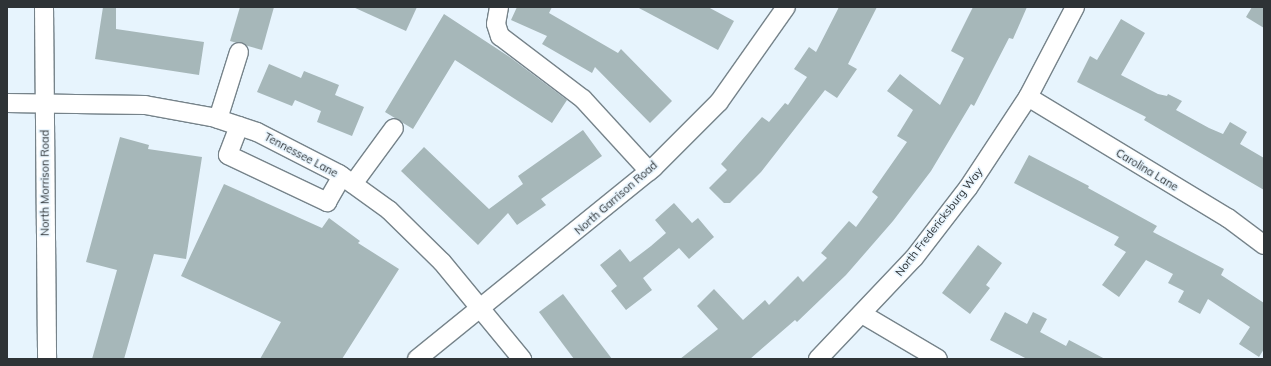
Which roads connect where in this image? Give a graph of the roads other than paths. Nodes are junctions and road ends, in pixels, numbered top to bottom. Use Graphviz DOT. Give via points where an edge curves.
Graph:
graph roads {
  1 [pos="44,7"];
  2 [pos="499,7"];
  3 [pos="786,7"];
  4 [pos="1074,7"];
  5 [pos="239,52"];
  6 [pos="1028,97"];
  7 [pos="45,102"];
  8 [pos="7,103"];
  9 [pos="218,120"];
  10 [pos="239,126"];
  11 [pos="394,128"];
  12 [pos="649,171"];
  13 [pos="348,180"];
  14 [pos="1264,245"];
  15 [pos="481,308"];
  16 [pos="862,314"];
  17 [pos="47,359"];
  18 [pos="417,359"];
  19 [pos="522,359"];
  20 [pos="818,359"];
  21 [pos="938,359"];
  1 -- 7 [label="street, North Morrison Road"];
  2 -- 12 [label="street" via="496,24 500,36 583,99"];
  3 -- 12 [label="street, North Garrison Road" via="719,102"];
  4 -- 6 [label="street, North Fredericksburg Way"];
  5 -- 9 [label="street"];
  6 -- 14 [label="street, Carolina Lane" via="1228,218"];
  6 -- 16 [label="street, North Fredericksburg Way" via="968,188 914,258"];
  7 -- 8 [label="street, Tennessee Lane"];
  7 -- 9 [label="street, Tennessee Lane" via="145,105"];
  7 -- 17 [label="street, North Morrison Road"];
  9 -- 10 [label="street, Tennessee Lane"];
  10 -- 13 [label="street, Tennessee Lane" via="257,132"];
  10 -- 13 [label="street" via="228,156 327,202"];
  11 -- 13 [label="street"];
  12 -- 15 [label="street, North Garrison Road"];
  13 -- 15 [label="street, Tennessee Lane" via="389,210 442,262"];
  15 -- 18 [label="street, North Garrison Road"];
  15 -- 19 [label="street, Tennessee Lane"];
  16 -- 20 [label="street, North Fredericksburg Way"];
  16 -- 21 [label="street"];
}
